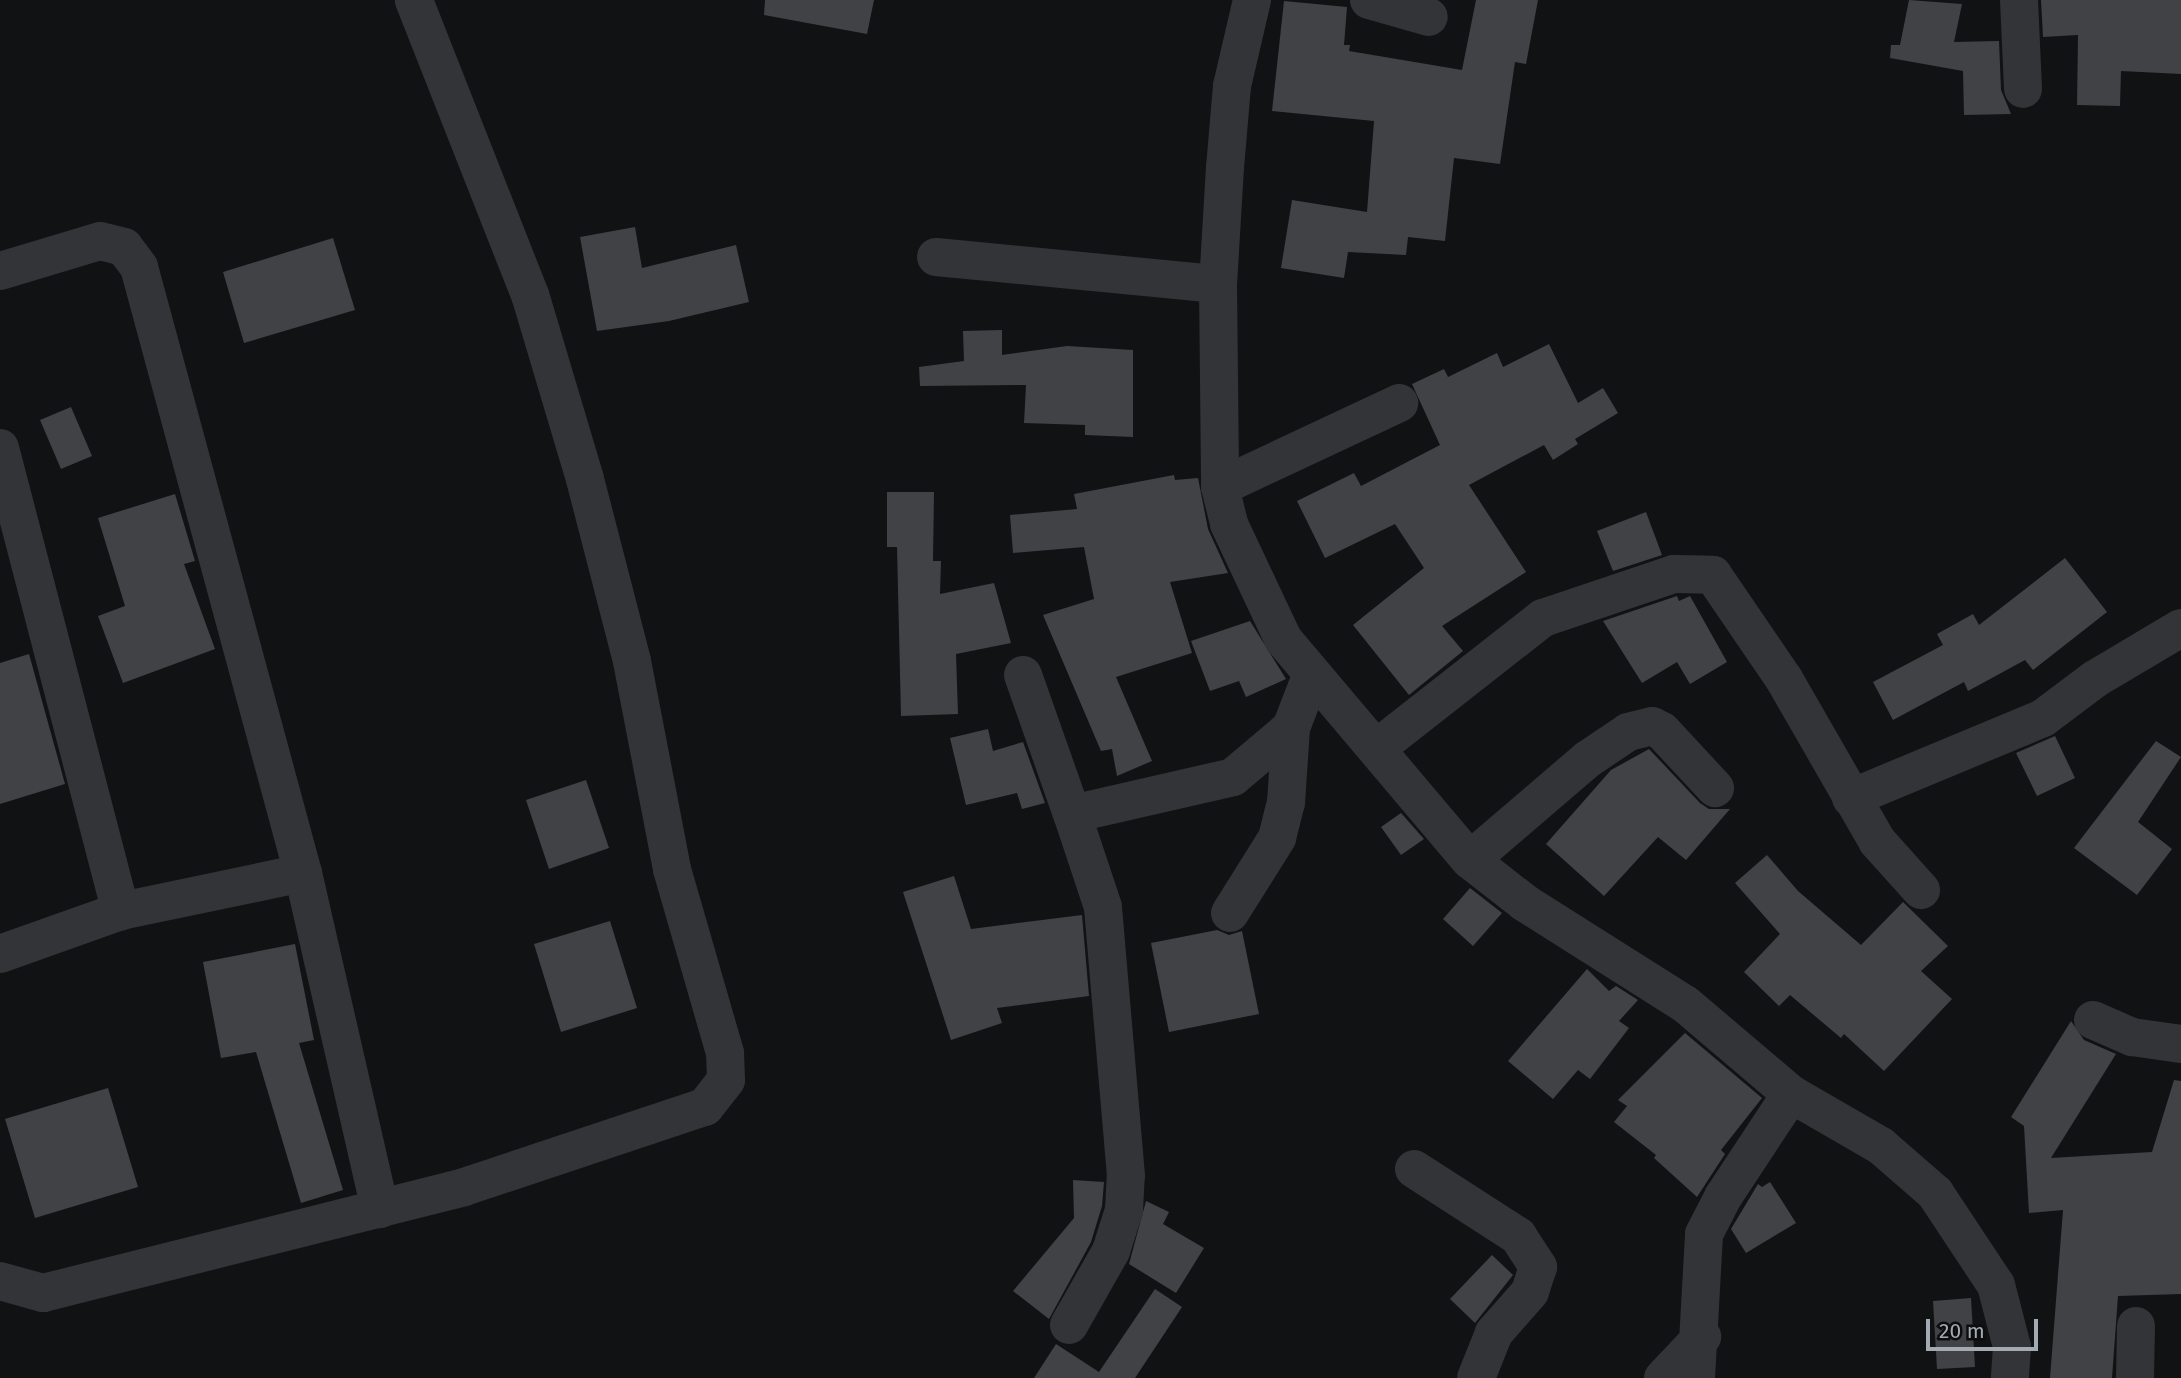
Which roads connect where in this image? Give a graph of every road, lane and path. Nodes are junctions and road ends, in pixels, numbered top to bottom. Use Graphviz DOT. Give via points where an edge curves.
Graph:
graph roads {
  1 [pos="414,0"];
  2 [pos="1252,0"];
  3 [pos="1369,0"];
  4 [pos="2019,0"];
  5 [pos="1429,17"];
  6 [pos="2023,89"];
  7 [pos="936,257"];
  8 [pos="0,271"];
  9 [pos="1218,284"];
  10 [pos="1399,403"];
  11 [pos="0,447"];
  12 [pos="1220,487"];
  13 [pos="2181,628"];
  14 [pos="1023,676"];
  15 [pos="1311,676"];
  16 [pos="1291,728"];
  17 [pos="1377,748"];
  18 [pos="1715,788"];
  19 [pos="1851,798"];
  20 [pos="1072,814"];
  21 [pos="1470,860"];
  22 [pos="303,873"];
  23 [pos="1921,890"];
  24 [pos="121,911"];
  25 [pos="1230,913"];
  26 [pos="0,954"];
  27 [pos="2093,1020"];
  28 [pos="2181,1044"];
  29 [pos="1791,1094"];
  30 [pos="1414,1169"];
  31 [pos="380,1209"];
  32 [pos="0,1281"];
  33 [pos="1069,1325"];
  34 [pos="2136,1326"];
  35 [pos="1702,1337"];
  36 [pos="1476,1378"];
  37 [pos="1663,1378"];
  38 [pos="1696,1378"];
  39 [pos="2010,1378"];
  40 [pos="2135,1378"];
  1 -- 31 [label="street" via="530,295 585,479 632,661 672,869 725,1053 726,1080 705,1107 464,1187"];
  2 -- 9 [label="street" via="1232,86"];
  3 -- 5 [label="street"];
  4 -- 6 [label="street"];
  7 -- 9 [label="street"];
  8 -- 22 [label="street" via="100,242 124,247 139,267"];
  9 -- 12 [label="street"];
  10 -- 12 [label="street"];
  11 -- 24 [label="street"];
  12 -- 15 [label="street" via="1229,524 1258,591 1283,639"];
  13 -- 19 [label="street" via="2095,679 2043,718"];
  14 -- 20 [label="street"];
  15 -- 16 [label="street"];
  15 -- 17 [label="street"];
  16 -- 20 [label="street" via="1233,777"];
  16 -- 25 [label="street" via="1286,803 1277,838"];
  17 -- 19 [label="street" via="1543,618 1674,574 1713,575 1784,679"];
  17 -- 21 [label="street"];
  18 -- 21 [label="street" via="1662,731 1652,726 1628,732 1588,759"];
  19 -- 23 [label="street" via="1877,841"];
  20 -- 33 [label="street" via="1103,907 1126,1176 1124,1210 1111,1251"];
  21 -- 29 [label="street" via="1525,903 1685,1004"];
  22 -- 24 [label="street"];
  22 -- 31 [label="street"];
  24 -- 26 [label="street"];
  27 -- 28 [label="street" via="2132,1037"];
  29 -- 35 [label="street" via="1704,1234"];
  29 -- 39 [label="street" via="1881,1146 1935,1193 1996,1285 2012,1347"];
  30 -- 36 [label="street" via="1518,1236 1538,1267 1530,1292 1494,1333"];
  31 -- 32 [label="street" via="43,1293"];
  34 -- 40 [label="street"];
  35 -- 37 [label="street"];
  35 -- 38 [label="street"];
}
